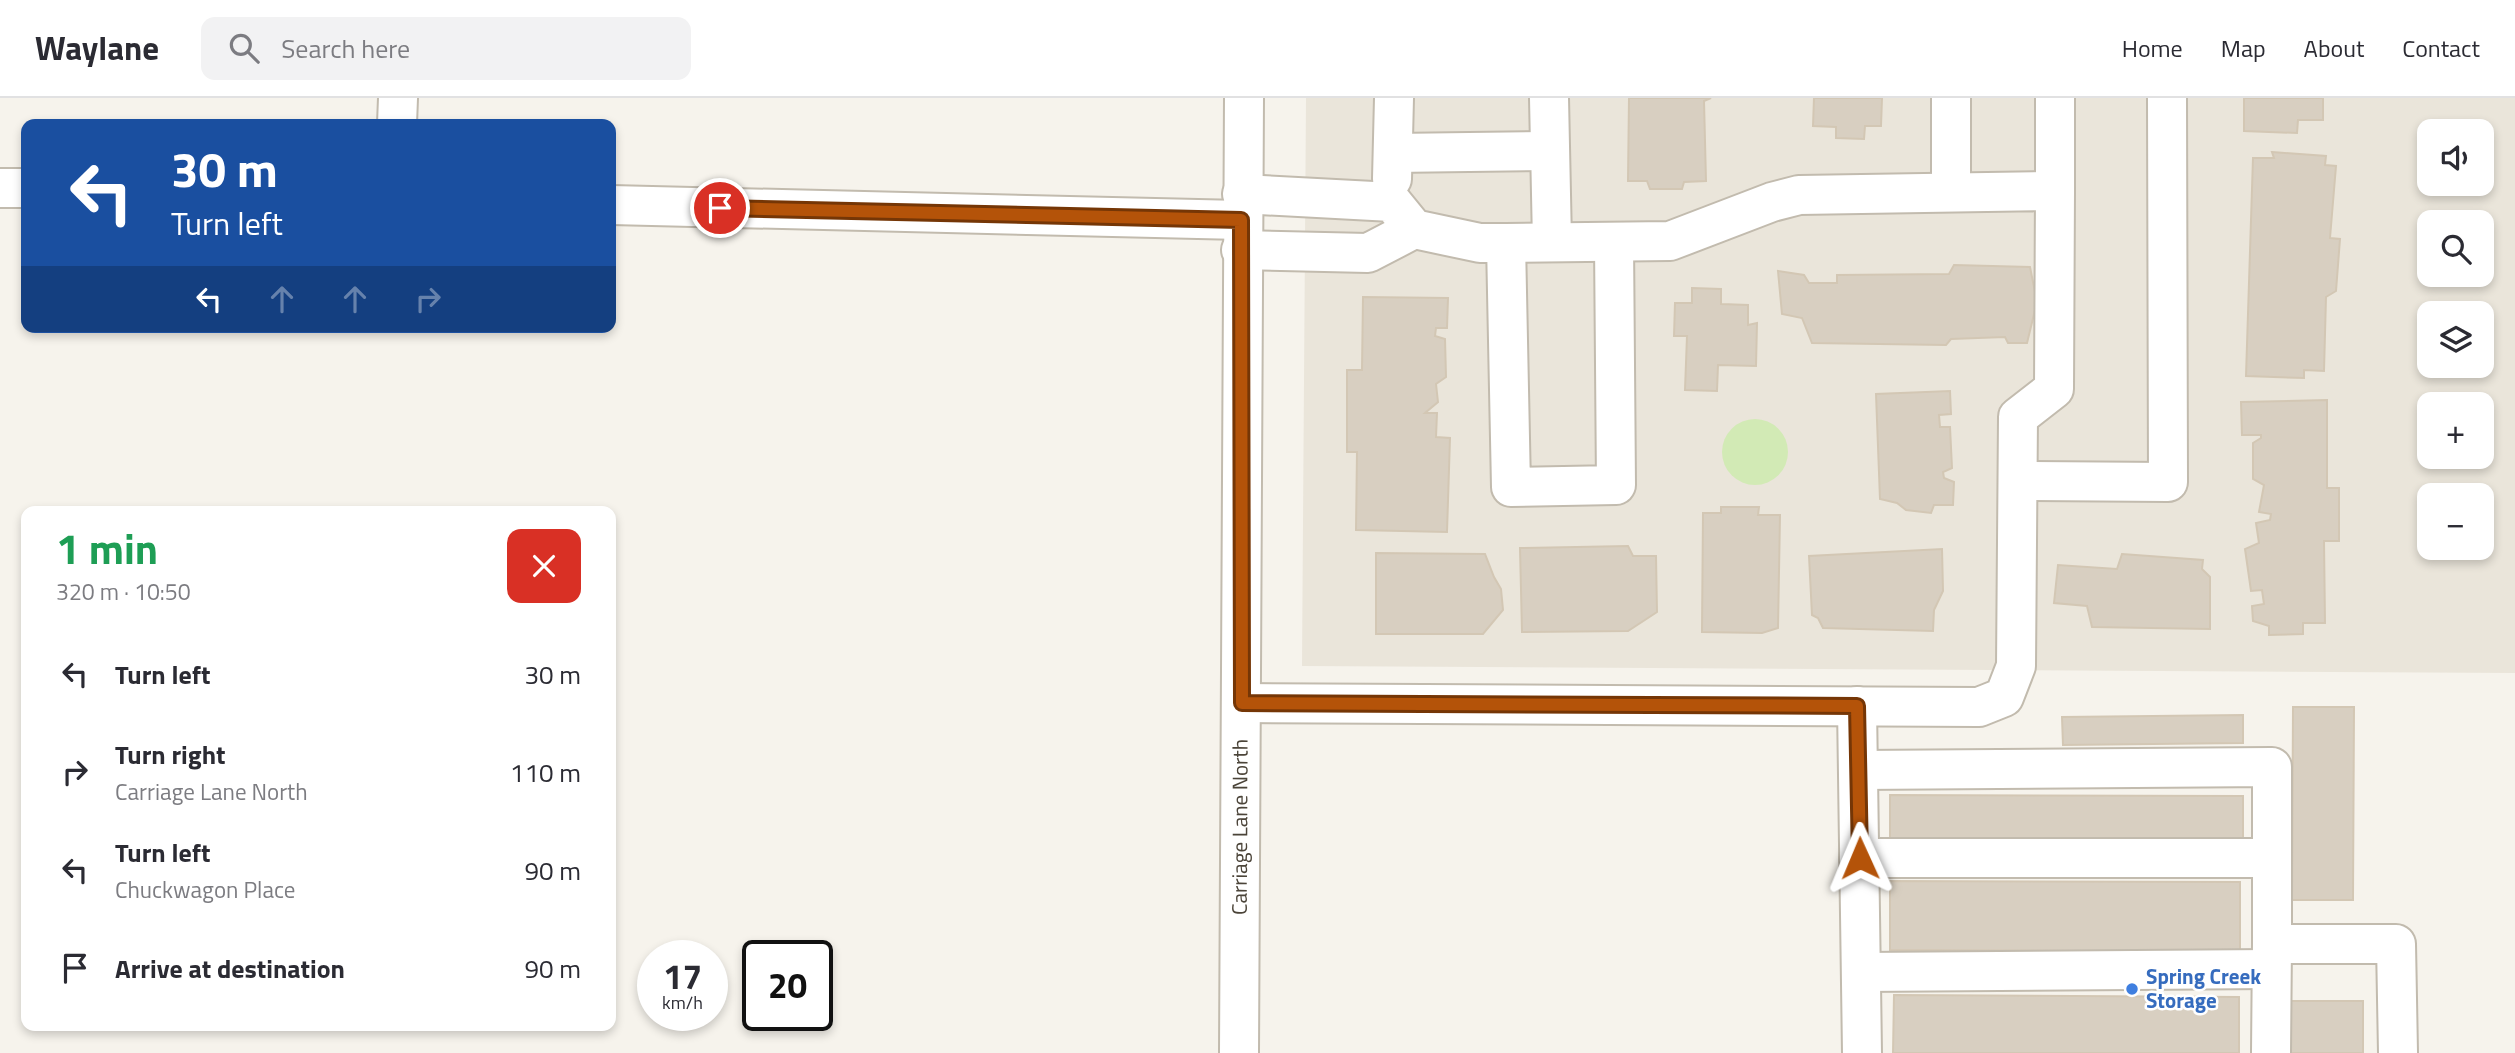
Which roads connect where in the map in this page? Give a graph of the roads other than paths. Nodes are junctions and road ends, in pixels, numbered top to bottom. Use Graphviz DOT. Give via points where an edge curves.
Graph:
graph roads {
  1 [pos="398,98"];
  2 [pos="1244,98"];
  3 [pos="1394,98"];
  4 [pos="1549,98"];
  5 [pos="1951,98"];
  6 [pos="2056,98"];
  7 [pos="2167,98"];
  8 [pos="397,119"];
  9 [pos="1550,151"];
  10 [pos="1393,153"];
  11 [pos="0,188"];
  12 [pos="21,188"];
  13 [pos="2055,191"];
  14 [pos="1951,192"];
  15 [pos="616,205"];
  16 [pos="1403,216"];
  17 [pos="1242,222"];
  18 [pos="1552,242"];
  19 [pos="1615,242"];
  20 [pos="1506,243"];
  21 [pos="2018,481"];
  22 [pos="1242,703"];
  23 [pos="1857,706"];
  24 [pos="1858,770"];
  25 [pos="1860,858"];
  26 [pos="2272,858"];
  27 [pos="2272,956"];
  28 [pos="1861,972"];
  29 [pos="1240,1053"];
  30 [pos="1862,1053"];
  31 [pos="2271,1053"];
  32 [pos="2398,1053"];
  1 -- 8 [label="street"];
  2 -- 17 [label="street, Carriage Lane North"];
  3 -- 10 [label="street"];
  4 -- 9 [label="street"];
  5 -- 14 [label="street"];
  6 -- 13 [label="street"];
  7 -- 21 [label="street" via="2168,482"];
  9 -- 10 [label="street"];
  9 -- 18 [label="street"];
  10 -- 16 [label="street"];
  11 -- 12 [label="street"];
  13 -- 14 [label="street"];
  13 -- 21 [label="street" via="2054,389 2018,417"];
  14 -- 19 [label="street" via="1800,195 1670,241"];
  15 -- 17 [label="street"];
  16 -- 17 [label="street"];
  16 -- 17 [label="street" via="1368,253"];
  16 -- 20 [label="street" via="1480,243"];
  17 -- 22 [label="street, Carriage Lane North"];
  18 -- 19 [label="street"];
  18 -- 20 [label="street"];
  19 -- 20 [label="street" via="1616,485 1511,486"];
  21 -- 23 [label="street" via="2016,666 2004,696 1979,708"];
  22 -- 23 [label="street"];
  22 -- 29 [label="street, Carriage Lane North"];
  23 -- 24 [label="street"];
  24 -- 25 [label="street"];
  24 -- 26 [label="street" via="2272,767"];
  25 -- 26 [label="street"];
  25 -- 28 [label="street"];
  26 -- 27 [label="street"];
  27 -- 28 [label="street"];
  27 -- 31 [label="street"];
  27 -- 32 [label="street" via="2396,944"];
  28 -- 30 [label="street"];
}
